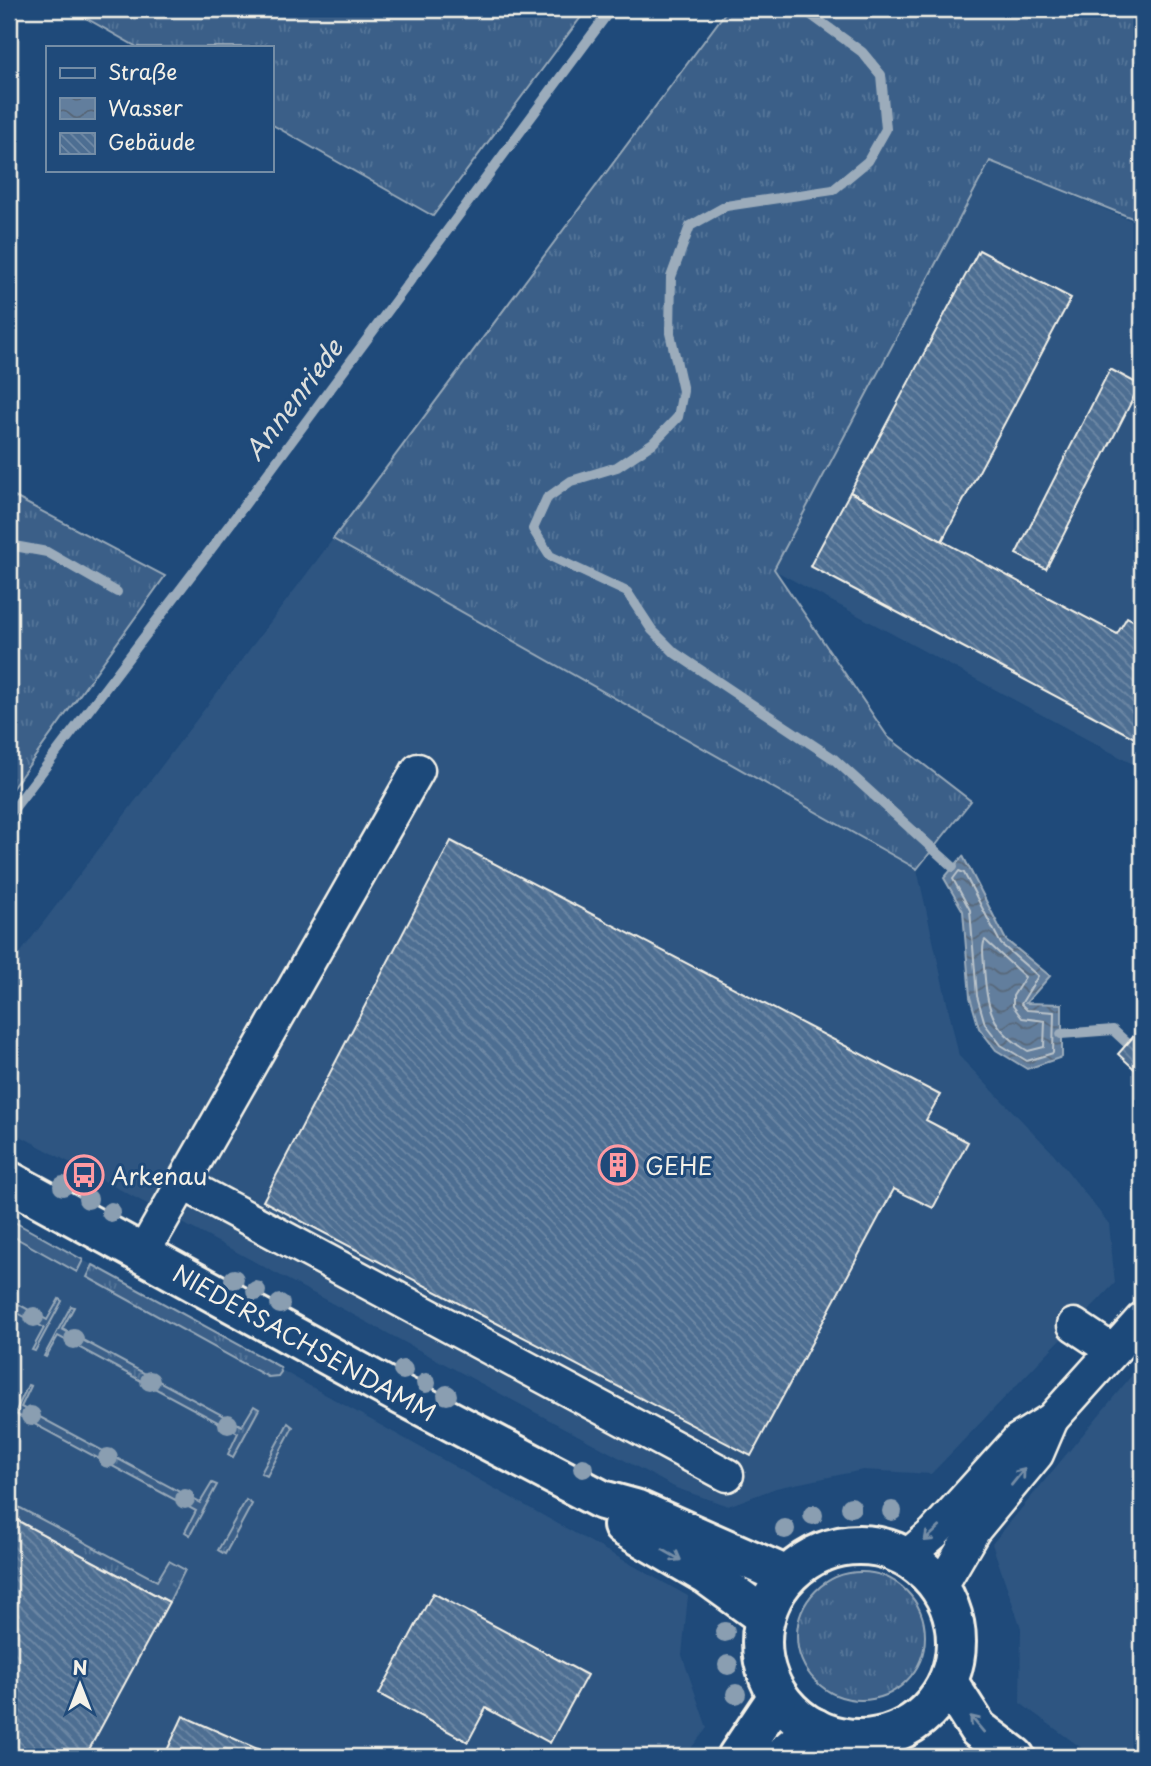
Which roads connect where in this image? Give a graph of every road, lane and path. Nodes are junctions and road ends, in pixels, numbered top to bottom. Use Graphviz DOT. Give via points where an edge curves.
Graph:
graph roads {
  1 [pos="418,770"];
  2 [pos="9,1181"];
  3 [pos="182,1183"];
  4 [pos="143,1253"];
  5 [pos="1142,1319"];
  6 [pos="1074,1325"];
  7 [pos="1113,1351"];
  8 [pos="1052,1419"];
  9 [pos="727,1475"];
  10 [pos="601,1500"];
  11 [pos="906,1557"];
  12 [pos="787,1576"];
  13 [pos="940,1588"];
  14 [pos="765,1617"];
  15 [pos="948,1682"];
  16 [pos="778,1696"];
  17 [pos="815,1728"];
  18 [pos="737,1757"];
  19 [pos="781,1757"];
  20 [pos="1016,1757"];
  1 -- 3 [label="street"];
  2 -- 4 [label="main road, NIEDERSACHSENDAMM"];
  3 -- 4 [label="street"];
  3 -- 9 [label="street"];
  4 -- 10 [label="main road, NIEDERSACHSENDAMM"];
  5 -- 7 [label="street"];
  6 -- 7 [label="street"];
  7 -- 8 [label="street"];
  8 -- 11 [label="street, one-way" via="1018,1440"];
  13 -- 8 [label="street, one-way" via="974,1530 1037,1454"];
  10 -- 12 [label="main road, NIEDERSACHSENDAMM" via="635,1509"];
  10 -- 14 [label="main road, NIEDERSACHSENDAMM, one-way" via="621,1525 707,1575"];
  11 -- 12 [label="main road" via="868,1545 846,1545 824,1551"];
  11 -- 13 [label="main road"];
  12 -- 14 [label="main road"];
  13 -- 15 [label="main road" via="954,1618 956,1651"];
  14 -- 16 [label="main road" via="763,1659"];
  15 -- 17 [label="main road" via="916,1721 894,1732 870,1738 841,1737"];
  20 -- 15 [label="main road, one-way" via="978,1729"];
  16 -- 17 [label="main road"];
  16 -- 18 [label="main road"];
  17 -- 19 [label="main road"];
}
